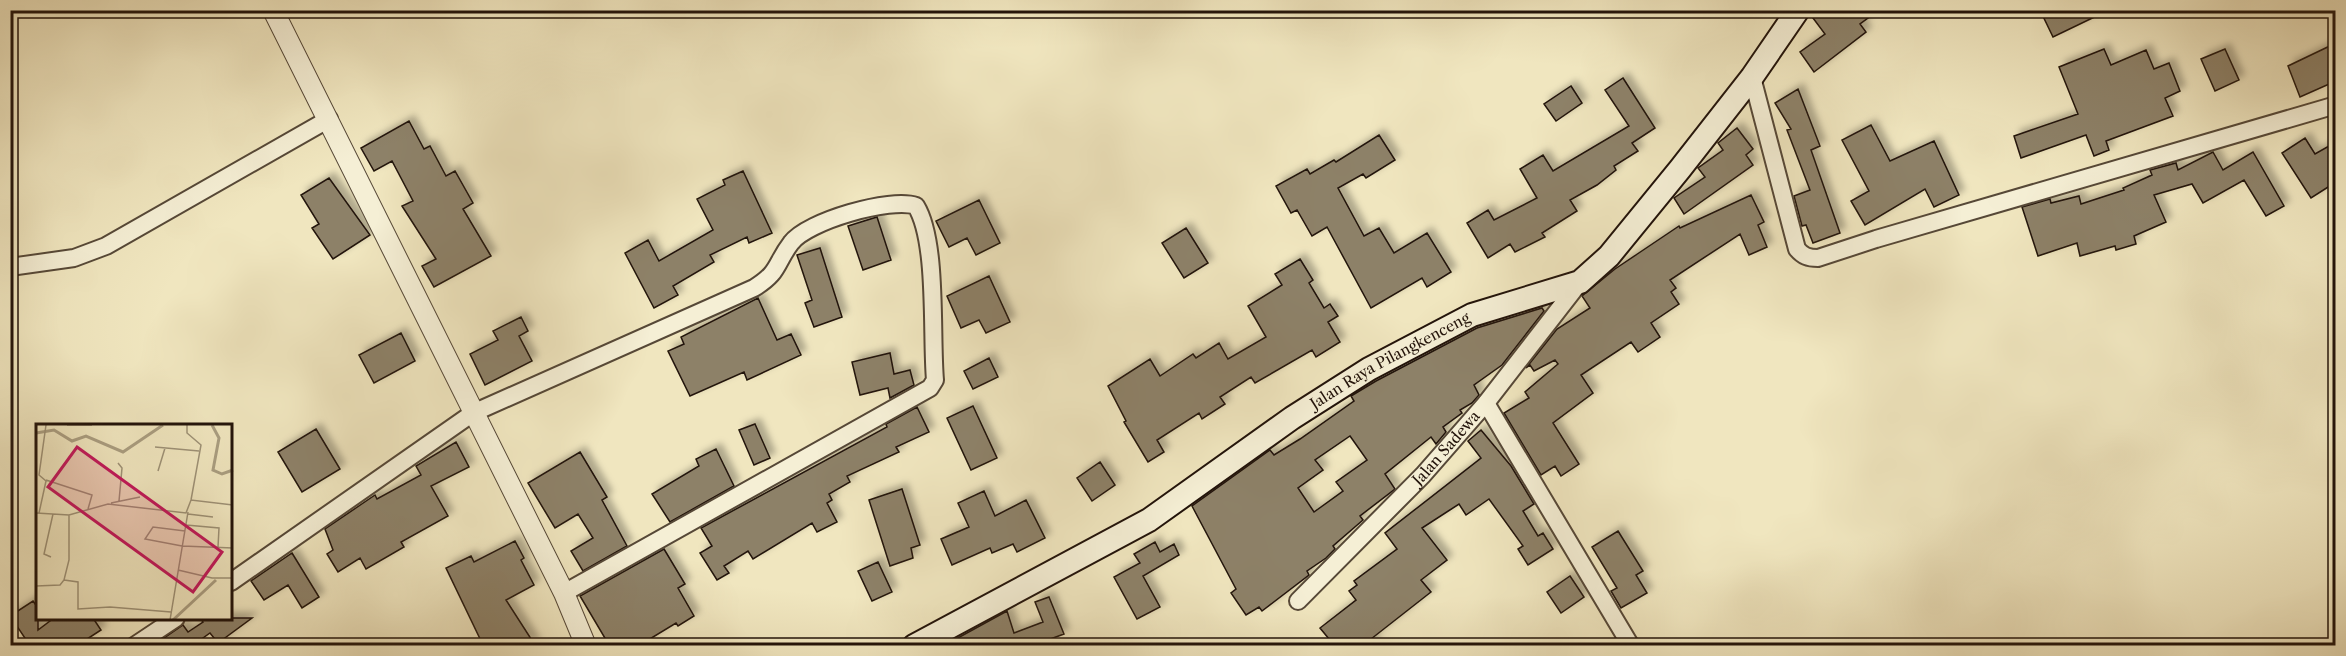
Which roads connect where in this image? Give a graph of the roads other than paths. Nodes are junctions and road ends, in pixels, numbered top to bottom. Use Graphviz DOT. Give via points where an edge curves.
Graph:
graph roads {
  1 [pos="273,10"];
  2 [pos="1798,10"];
  3 [pos="1752,77"];
  4 [pos="2336,105"];
  5 [pos="329,119"];
  6 [pos="10,267"];
  7 [pos="1580,282"];
  8 [pos="1486,403"];
  9 [pos="473,413"];
  10 [pos="232,581"];
  11 [pos="564,593"];
  12 [pos="1298,601"];
  13 [pos="173,620"];
  14 [pos="134,645"];
  15 [pos="586,645"];
  16 [pos="914,645"];
  17 [pos="1631,645"];
  1 -- 5 [label="street"];
  2 -- 3 [label="main road, Jalan Raya Pilangkenceng"];
  3 -- 4 [label="street" via="1797,249 1810,258"];
  3 -- 7 [label="main road, Jalan Raya Pilangkenceng" via="1609,256"];
  5 -- 6 [label="street" via="106,246 74,258"];
  5 -- 9 [label="street"];
  7 -- 8 [label="street, Jalan Sadewa"];
  7 -- 16 [label="main road, Jalan Raya Pilangkenceng" via="1472,315 1369,369 1292,418 1149,520"];
  8 -- 12 [label="street, Jalan Sadewa" via="1423,475"];
  8 -- 17 [label="street"];
  9 -- 10 [label="street"];
  9 -- 11 [label="street"];
  9 -- 11 [label="street" via="754,288 768,279 804,230 843,215 897,204 916,206 920,213 929,267 935,380 930,388"];
  11 -- 15 [label="street"];
  13 -- 14 [label="street"];
}
